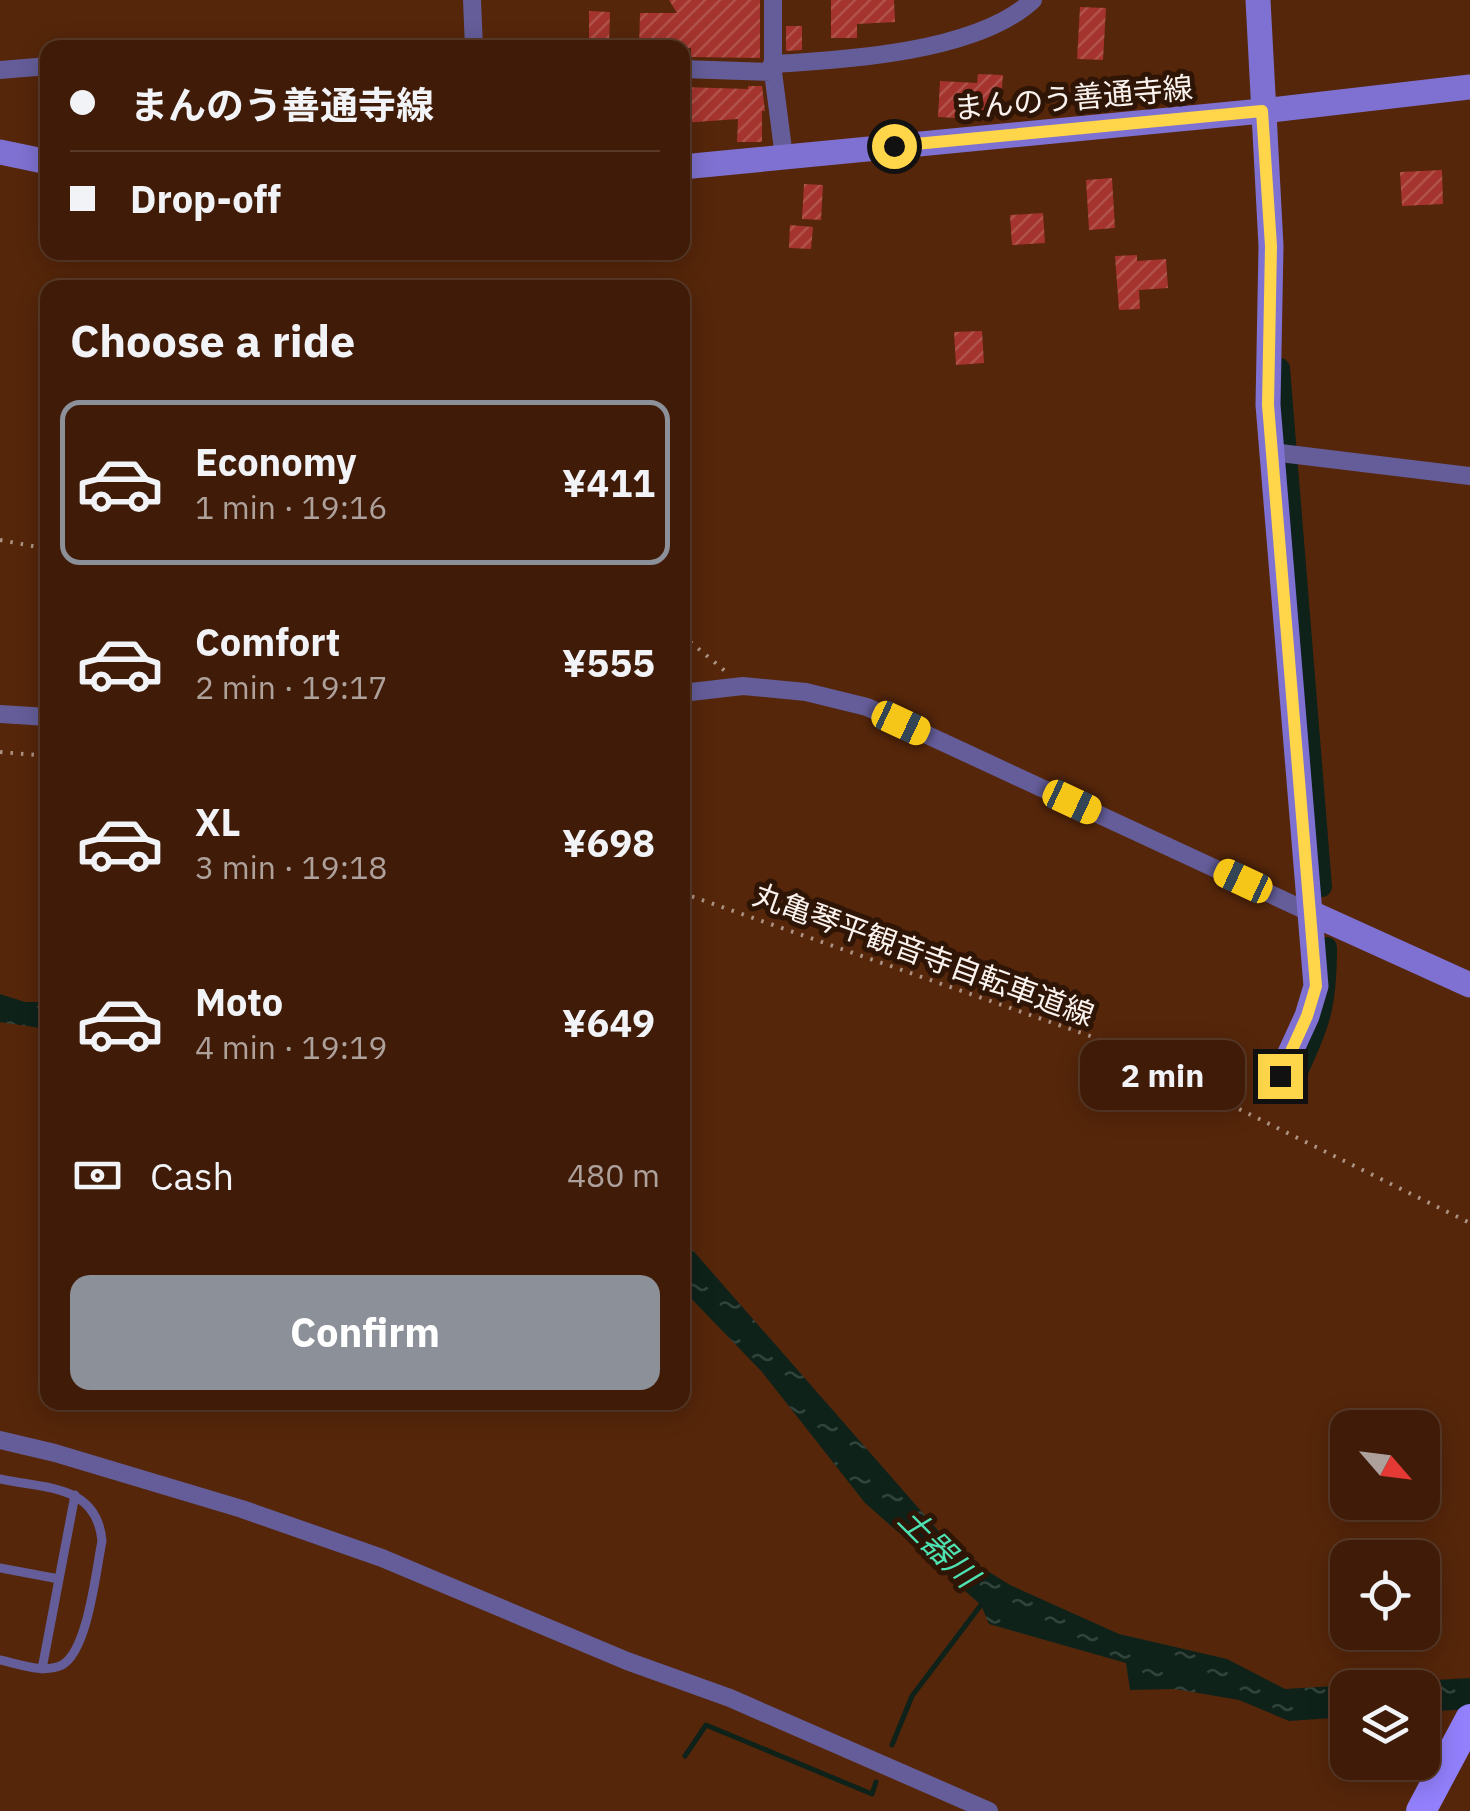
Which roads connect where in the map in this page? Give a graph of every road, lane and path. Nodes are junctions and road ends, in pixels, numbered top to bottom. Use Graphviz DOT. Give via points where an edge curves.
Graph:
graph roads {
  1 [pos="472,0"];
  2 [pos="772,0"];
  3 [pos="1033,0"];
  4 [pos="1258,0"];
  5 [pos="474,40"];
  6 [pos="40,67"];
  7 [pos="690,68"];
  8 [pos="772,68"];
  9 [pos="0,70"];
  10 [pos="1470,87"];
  11 [pos="1262,111"];
  12 [pos="0,152"];
  13 [pos="784,157"];
  14 [pos="40,160"];
  15 [pos="690,166"];
  16 [pos="1272,452"];
  17 [pos="1470,476"];
  18 [pos="0,540"];
  19 [pos="40,547"];
  20 [pos="690,642"];
  21 [pos="743,686"];
  22 [pos="690,692"];
  23 [pos="0,714"];
  24 [pos="40,716"];
  25 [pos="0,752"];
  26 [pos="40,755"];
  27 [pos="690,896"];
  28 [pos="1311,912"];
  29 [pos="1470,986"];
  30 [pos="1280,1076"];
  31 [pos="1470,1224"];
  32 [pos="0,1440"];
  33 [pos="0,1480"];
  34 [pos="75,1495"];
  35 [pos="0,1568"];
  36 [pos="58,1580"];
  37 [pos="0,1660"];
  38 [pos="42,1668"];
  39 [pos="1470,1718"];
  40 [pos="989,1811"];
  41 [pos="1420,1811"];
  1 -- 5 [label="street"];
  2 -- 8 [label="street"];
  3 -- 8 [label="street" via="1001,23 944,42"];
  4 -- 11 [label="street"];
  6 -- 9 [label="street"];
  7 -- 8 [label="street"];
  8 -- 13 [label="street"];
  10 -- 11 [label="street, まんのう善通寺線"];
  11 -- 13 [label="street, まんのう善通寺線"];
  11 -- 16 [label="street" via="1271,246"];
  12 -- 14 [label="street"];
  13 -- 15 [label="street, まんのう善通寺線"];
  16 -- 17 [label="street"];
  16 -- 28 [label="street"];
  18 -- 19 [label="path"];
  20 -- 21 [label="path"];
  21 -- 22 [label="street"];
  21 -- 28 [label="street" via="867,707"];
  23 -- 24 [label="street"];
  25 -- 26 [label="path"];
  27 -- 31 [label="path, 丸亀琴平観音寺自転車道線" via="1093,1038"];
  28 -- 29 [label="street"];
  28 -- 30 [label="street" via="1316,986"];
  32 -- 40 [label="street" via="242,1509 382,1558"];
  33 -- 34 [label="lane"];
  34 -- 36 [label="lane"];
  34 -- 38 [label="lane" via="95,1512 102,1540 81,1642 60,1666"];
  35 -- 36 [label="lane"];
  36 -- 38 [label="lane"];
  37 -- 38 [label="lane"];
  39 -- 41 [label="main road"];
}
